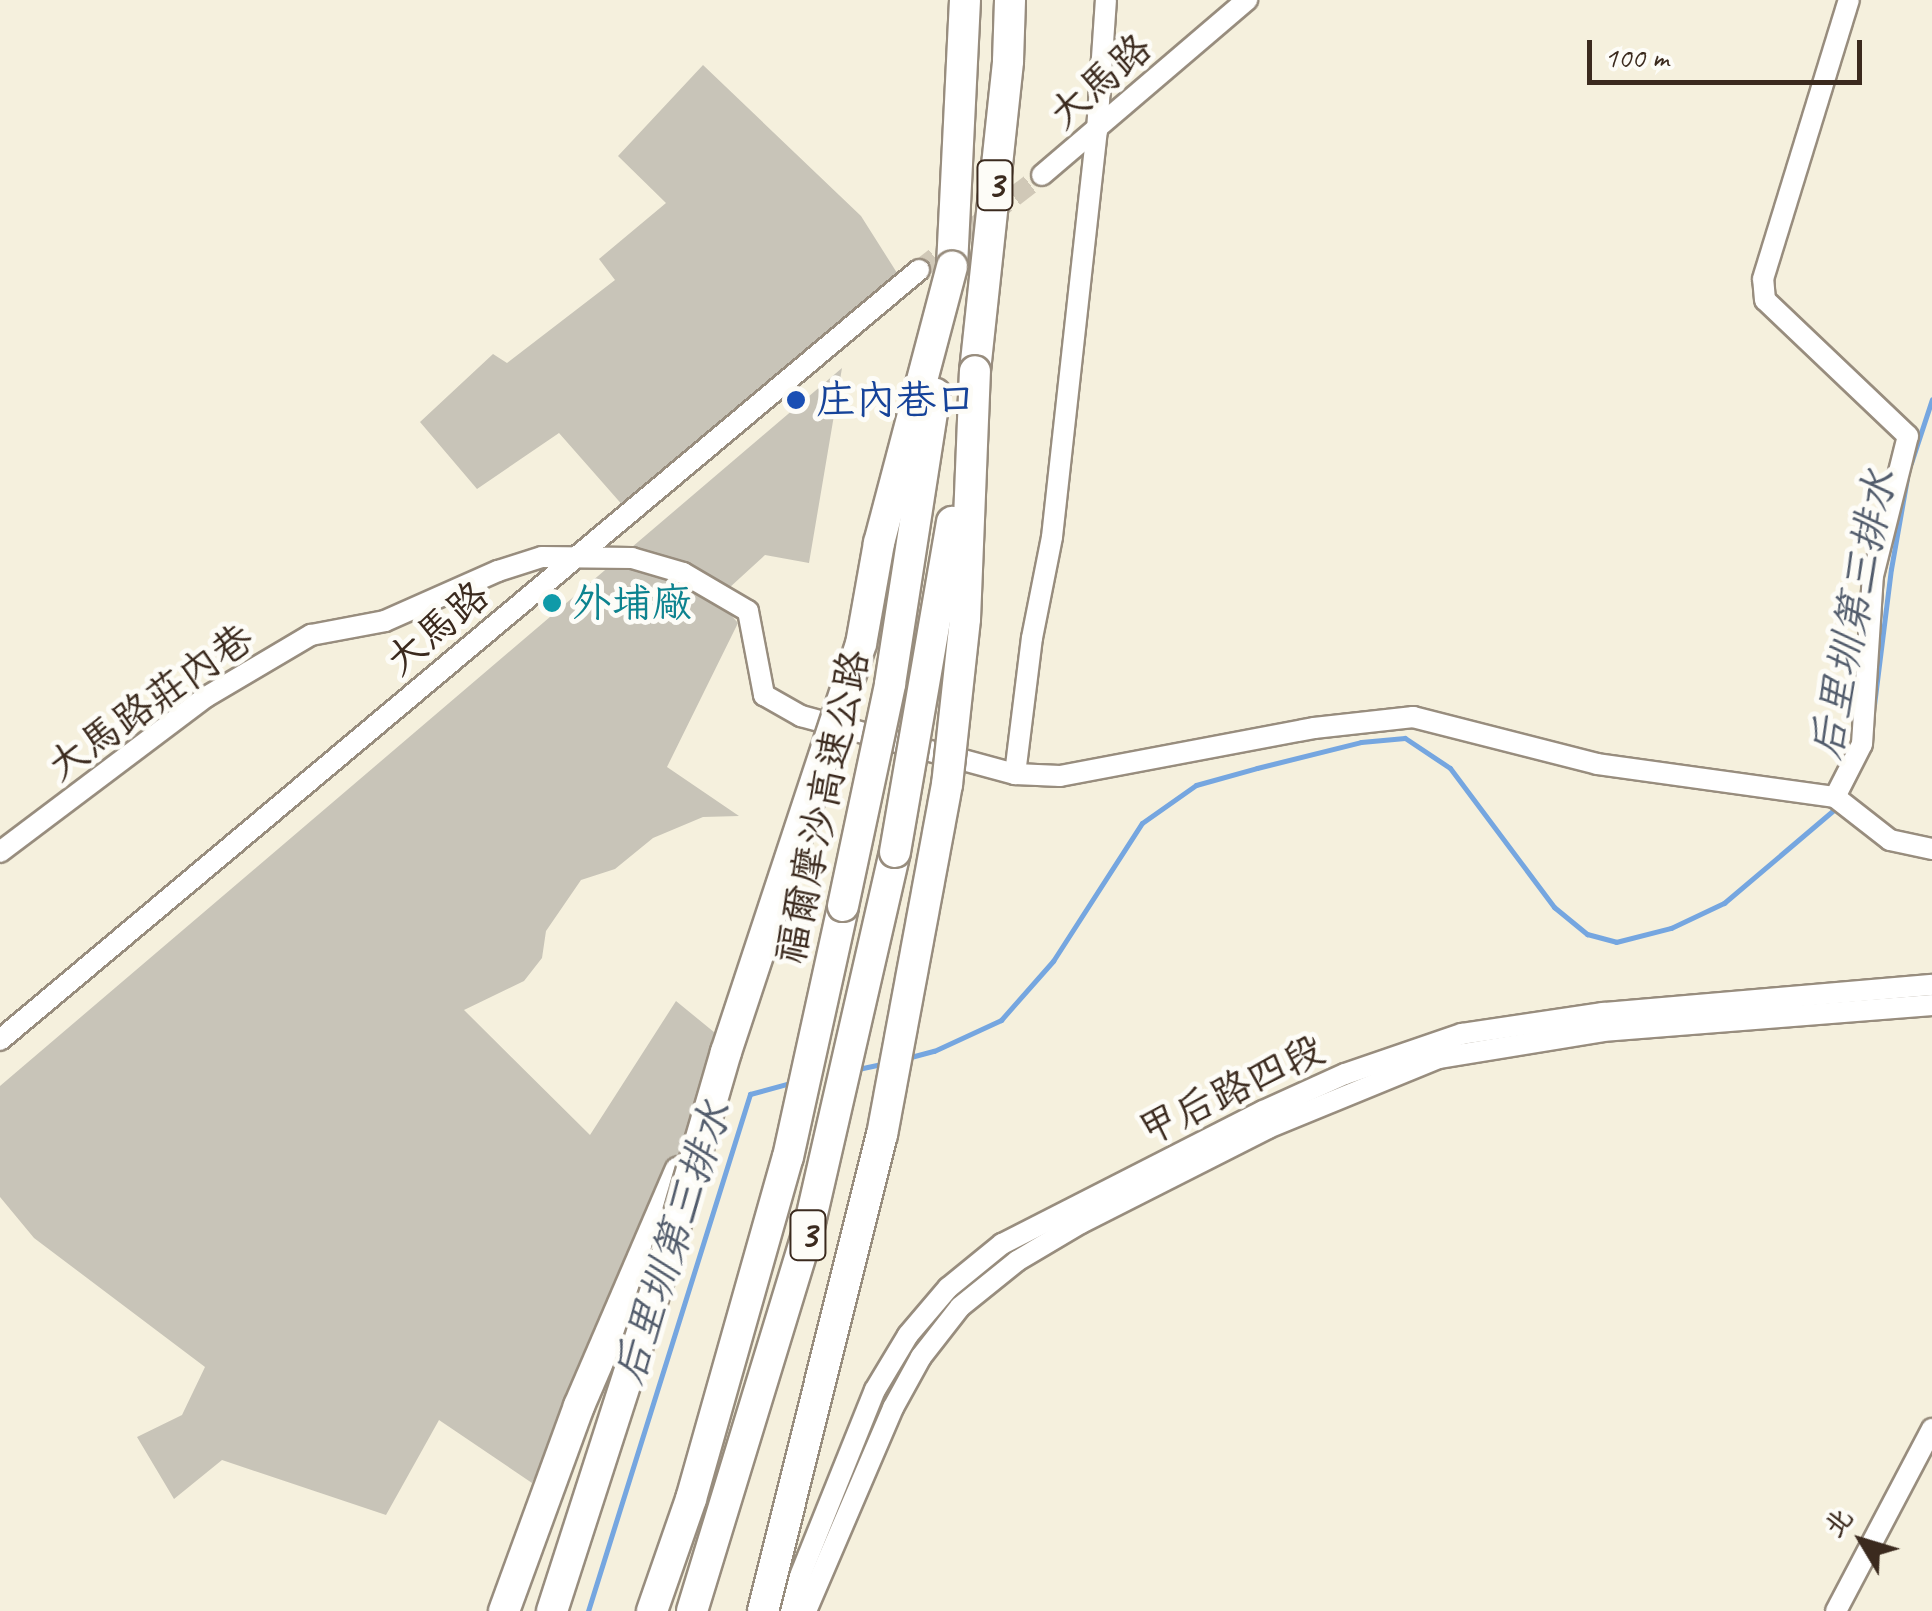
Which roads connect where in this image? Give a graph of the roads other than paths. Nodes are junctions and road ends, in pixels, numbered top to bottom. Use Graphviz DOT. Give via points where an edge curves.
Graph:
graph roads {
  1 [pos="965,0"];
  2 [pos="1010,0"];
  3 [pos="1106,0"];
  4 [pos="1247,0"];
  5 [pos="1850,0"];
  6 [pos="1097,131"];
  7 [pos="1042,176"];
  8 [pos="952,266"];
  9 [pos="919,270"];
  10 [pos="976,370"];
  11 [pos="576,558"];
  12 [pos="1016,774"];
  13 [pos="1835,796"];
  14 [pos="1932,849"];
  15 [pos="0,852"];
  16 [pos="1932,986"];
  17 [pos="1932,1005"];
  18 [pos="0,1040"];
  19 [pos="726,1052"];
  20 [pos="1932,1429"];
  21 [pos="504,1611"];
  22 [pos="552,1611"];
  23 [pos="652,1611"];
  24 [pos="692,1611"];
  25 [pos="763,1611"];
  26 [pos="786,1611"];
  27 [pos="806,1611"];
  28 [pos="1836,1611"];
  1 -- 8 [label="highway, 福爾摩沙高速公路 / 3"];
  2 -- 10 [label="highway, 福爾摩沙高速公路 / 3"];
  3 -- 6 [label="street"];
  4 -- 6 [label="street, 大馬路"];
  5 -- 13 [label="street" via="1763,279 1765,300 1908,436 1873,576 1862,744"];
  6 -- 7 [label="street, 大馬路"];
  6 -- 12 [label="street" via="1052,537"];
  8 -- 19 [label="highway, bridge" via="879,543 861,644"];
  8 -- 23 [label="highway, 福爾摩沙高速公路 / 3, bridge" via="890,684 788,1156"];
  9 -- 11 [label="street, 大馬路"];
  10 -- 24 [label="highway, 福爾摩沙高速公路 / 3, bridge" via="922,715 856,1028 808,1236"];
  10 -- 25 [label="highway, bridge" via="965,620 947,785 882,1135"];
  11 -- 12 [label="street, 大馬路莊內巷" via="632,558 683,573 748,611 764,695 801,716"];
  11 -- 15 [label="street, 大馬路莊內巷" via="542,558 385,621 311,635 206,697"];
  11 -- 18 [label="street, 大馬路"];
  12 -- 13 [label="street, 大馬路莊內巷" via="1060,776 1314,728 1413,717 1598,764"];
  13 -- 14 [label="street" via="1890,840"];
  16 -- 26 [label="street, 甲后路四段" via="1602,1013 1462,1034 1387,1057 1262,1111 1002,1244 948,1288 874,1390"];
  17 -- 27 [label="street, 甲后路四段" via="1604,1031 1439,1058 1268,1128 1080,1223 960,1307 921,1356"];
  19 -- 21 [label="highway, bridge" via="579,1406"];
  19 -- 22 [label="highway, bridge"];
  20 -- 28 [label="street"];
}
